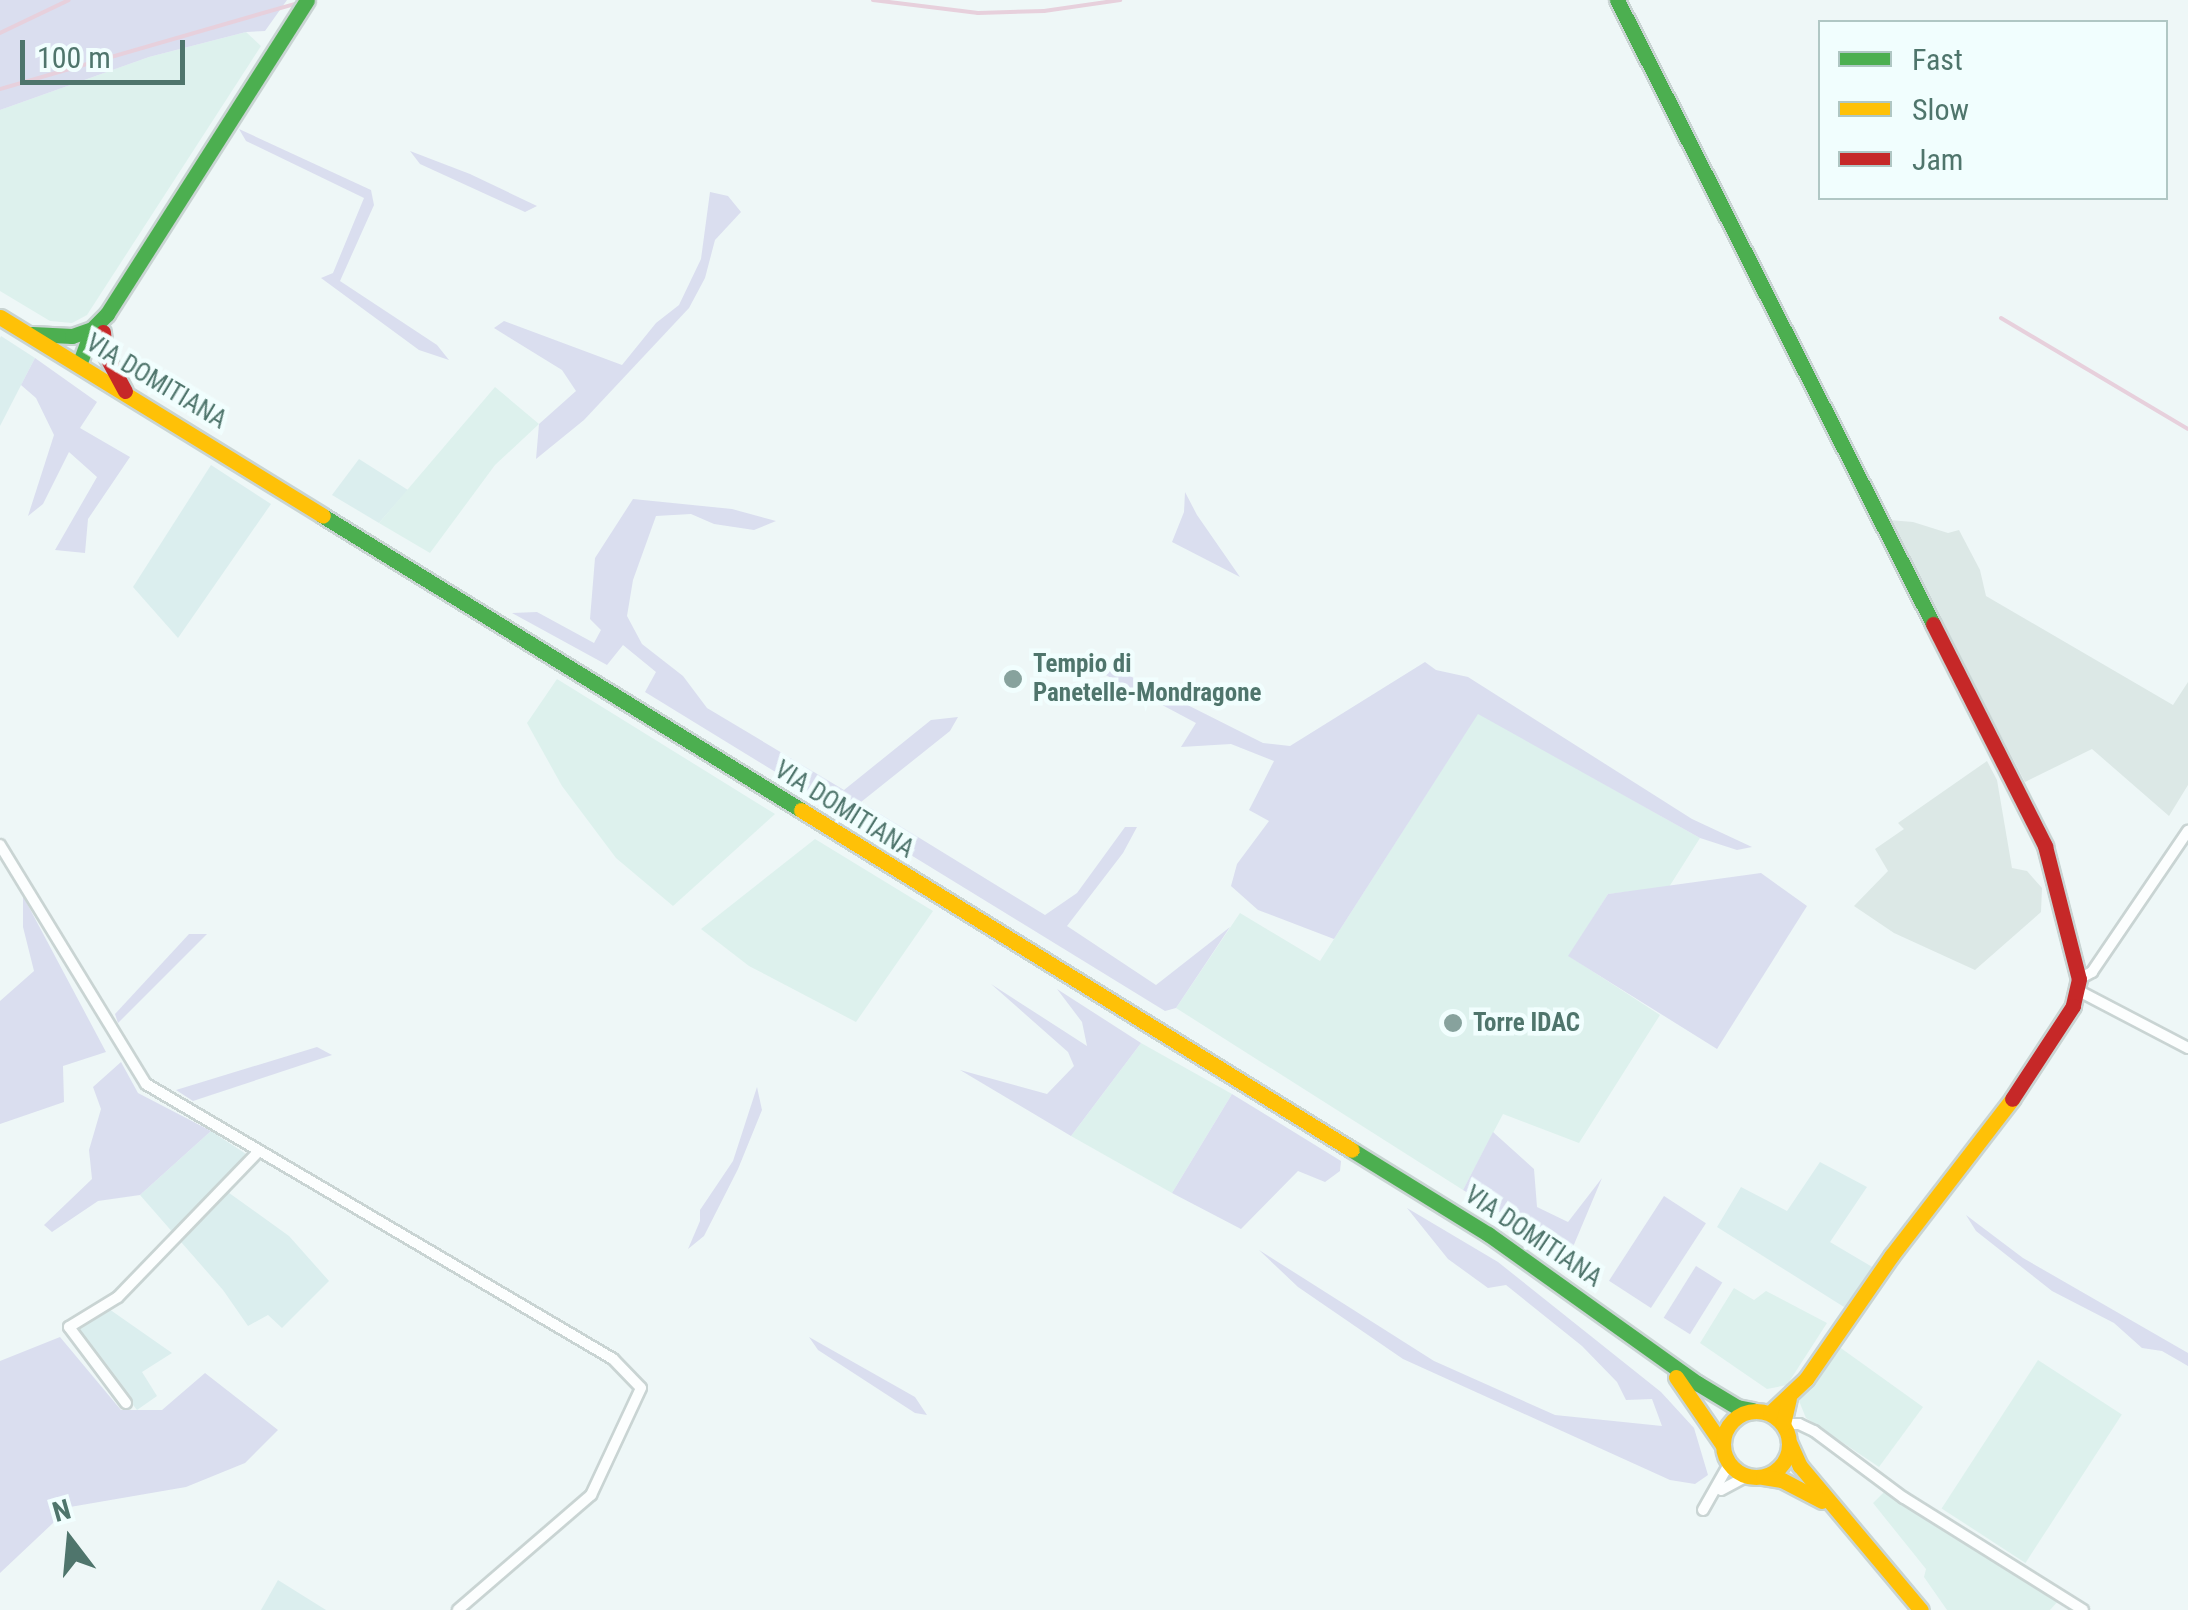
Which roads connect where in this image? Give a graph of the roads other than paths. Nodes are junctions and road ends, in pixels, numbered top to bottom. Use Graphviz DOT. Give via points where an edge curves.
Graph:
graph roads {
  1 [pos="307,0"];
  2 [pos="1617,0"];
  3 [pos="2,320"];
  4 [pos="98,330"];
  5 [pos="25,332"];
  6 [pos="80,365"];
  7 [pos="125,391"];
  8 [pos="2188,831"];
  9 [pos="0,845"];
  10 [pos="2079,985"];
  11 [pos="2188,1048"];
  12 [pos="259,1151"];
  13 [pos="1656,1354"];
  14 [pos="126,1403"];
  15 [pos="1769,1416"];
  16 [pos="1722,1444"];
  17 [pos="1790,1444"];
  18 [pos="1729,1464"];
  19 [pos="1755,1476"];
  20 [pos="1716,1494"];
  21 [pos="1704,1510"];
  22 [pos="1834,1510"];
  23 [pos="458,1610"];
  24 [pos="1921,1610"];
  25 [pos="2083,1610"];
  1 -- 4 [label="main road"];
  2 -- 10 [label="main road" via="2045,846"];
  3 -- 5 [label="main road, VIA DOMITIANA"];
  4 -- 5 [label="main road" via="61,337"];
  4 -- 6 [label="main road"];
  4 -- 7 [label="main road"];
  5 -- 6 [label="main road, VIA DOMITIANA"];
  6 -- 7 [label="main road, VIA DOMITIANA"];
  7 -- 13 [label="main road, VIA DOMITIANA" via="1488,1234"];
  8 -- 10 [label="street"];
  9 -- 12 [label="street" via="146,1084"];
  10 -- 11 [label="street"];
  10 -- 15 [label="main road" via="2064,1025 2037,1066 1789,1399"];
  12 -- 14 [label="street" via="118,1297 68,1326"];
  12 -- 23 [label="street" via="614,1359 640,1388 591,1494"];
  13 -- 15 [label="main road, VIA DOMITIANA" via="1721,1398"];
  13 -- 16 [label="main road, VIA DOMITIANA"];
  15 -- 16 [label="main road" via="1735,1418"];
  15 -- 17 [label="main road"];
  15 -- 25 [label="street" via="1814,1431 1904,1498"];
  16 -- 18 [label="main road, VIA DOMITIANA"];
  17 -- 19 [label="main road" via="1779,1468"];
  17 -- 22 [label="main road"];
  18 -- 19 [label="main road"];
  18 -- 20 [label="street"];
  19 -- 20 [label="street"];
  19 -- 22 [label="main road" via="1782,1480"];
  20 -- 21 [label="street"];
  22 -- 24 [label="main road"];
}
